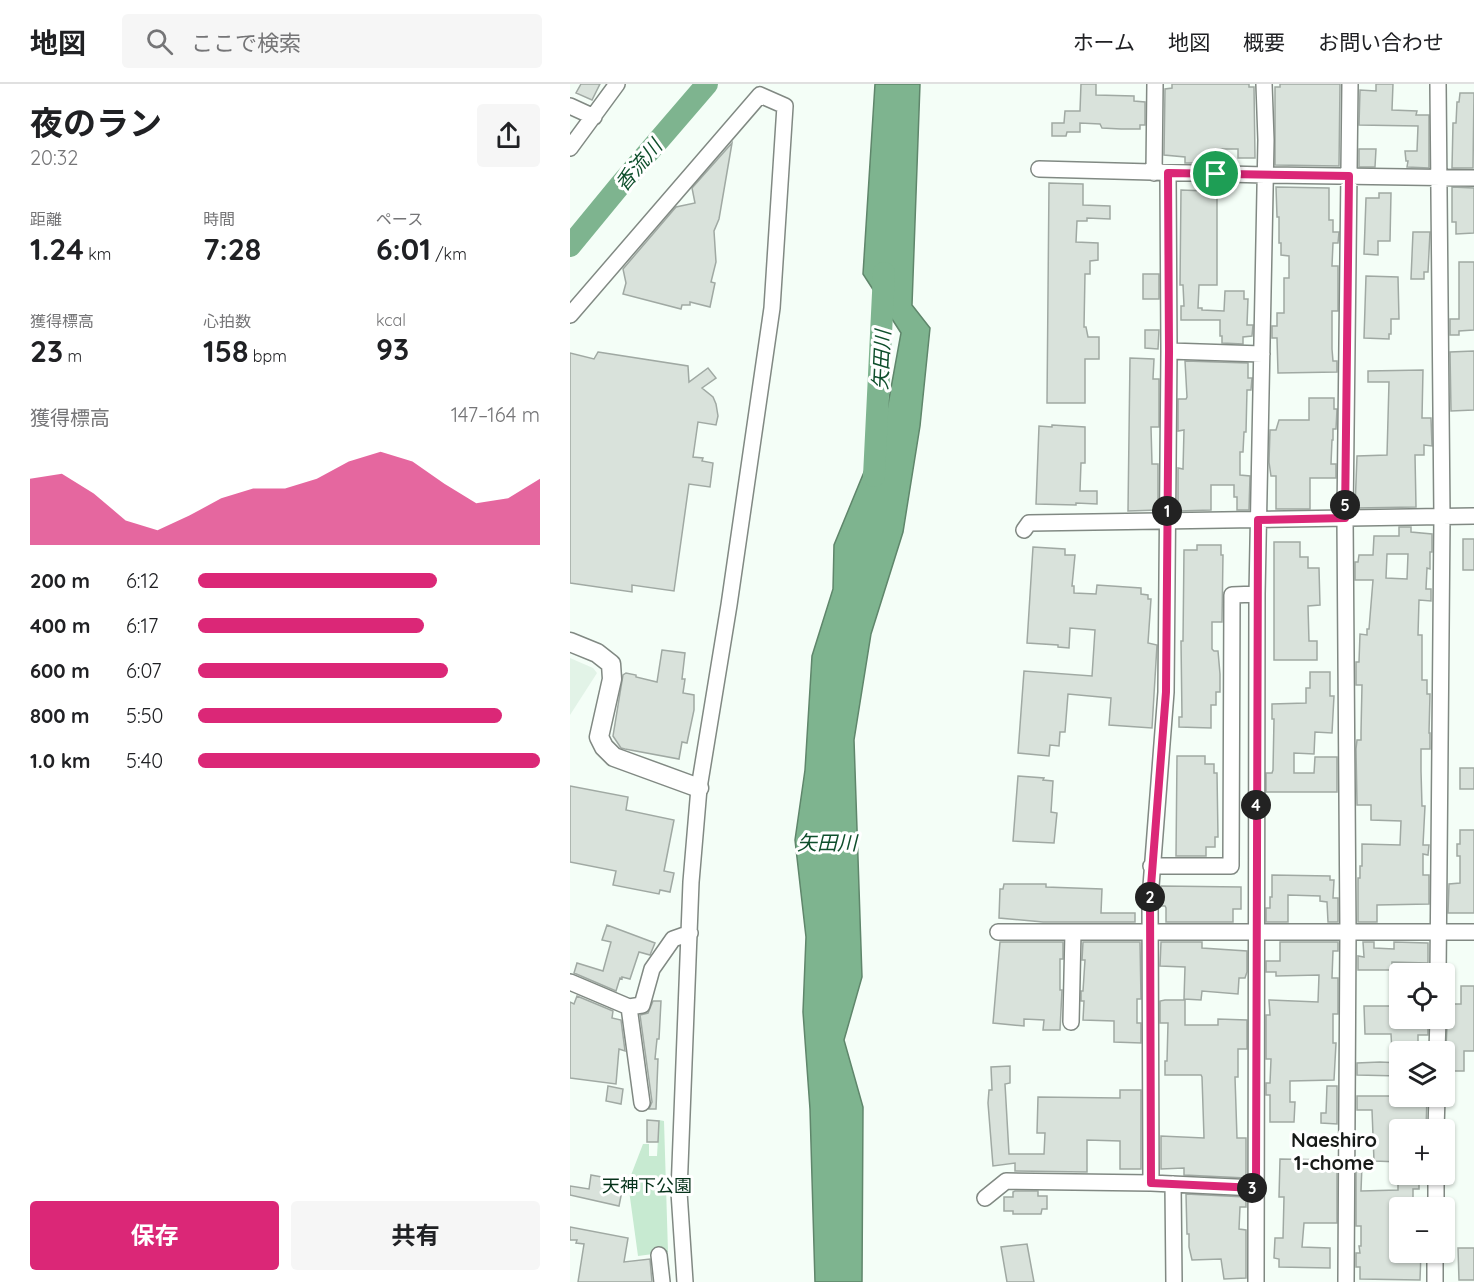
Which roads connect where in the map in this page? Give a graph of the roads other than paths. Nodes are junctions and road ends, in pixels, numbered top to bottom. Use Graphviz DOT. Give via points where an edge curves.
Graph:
graph roads {
  1 [pos="617,84"];
  2 [pos="1155,84"];
  3 [pos="1264,84"];
  4 [pos="1350,84"];
  5 [pos="1438,84"];
  6 [pos="570,106"];
  7 [pos="594,117"];
  8 [pos="570,148"];
  9 [pos="1039,169"];
  10 [pos="1161,173"];
  11 [pos="1265,175"];
  12 [pos="1349,176"];
  13 [pos="1440,178"];
  14 [pos="1474,178"];
  15 [pos="570,315"];
  16 [pos="1169,351"];
  17 [pos="1262,354"];
  18 [pos="1474,516"];
  19 [pos="1442,517"];
  20 [pos="1345,518"];
  21 [pos="1258,520"];
  22 [pos="1167,522"];
  23 [pos="1024,530"];
  24 [pos="1257,594"];
  25 [pos="570,642"];
  26 [pos="699,788"];
  27 [pos="1151,866"];
  28 [pos="1348,931"];
  29 [pos="1439,931"];
  30 [pos="998,932"];
  31 [pos="1073,932"];
  32 [pos="1150,932"];
  33 [pos="1474,932"];
  34 [pos="690,933"];
  35 [pos="1256,933"];
  36 [pos="1438,963"];
  37 [pos="570,982"];
  38 [pos="629,1007"];
  39 [pos="1071,1022"];
  40 [pos="642,1103"];
  41 [pos="1151,1183"];
  42 [pos="1173,1184"];
  43 [pos="1256,1188"];
  44 [pos="985,1198"];
  45 [pos="659,1255"];
  46 [pos="1435,1263"];
  47 [pos="662,1282"];
  48 [pos="685,1282"];
  49 [pos="1174,1282"];
  50 [pos="1256,1282"];
  51 [pos="1346,1282"];
  52 [pos="1435,1282"];
  1 -- 7 [label="street"];
  2 -- 10 [label="street"];
  3 -- 11 [label="street"];
  4 -- 12 [label="street"];
  5 -- 13 [label="street"];
  6 -- 7 [label="street"];
  7 -- 8 [label="street"];
  9 -- 10 [label="street"];
  10 -- 11 [label="street"];
  10 -- 16 [label="street"];
  11 -- 12 [label="street"];
  11 -- 17 [label="street"];
  12 -- 13 [label="street"];
  12 -- 20 [label="street"];
  13 -- 14 [label="street"];
  13 -- 19 [label="street"];
  15 -- 26 [label="street" via="760,95 785,106 772,308"];
  16 -- 17 [label="street"];
  16 -- 22 [label="street"];
  17 -- 21 [label="street"];
  18 -- 19 [label="street"];
  19 -- 20 [label="street"];
  19 -- 29 [label="street"];
  20 -- 21 [label="street"];
  20 -- 28 [label="street"];
  21 -- 22 [label="street"];
  21 -- 24 [label="street"];
  22 -- 23 [label="street" via="1029,524"];
  22 -- 27 [label="street" via="1166,692"];
  24 -- 27 [label="street" via="1233,595 1231,866"];
  24 -- 35 [label="street"];
  25 -- 26 [label="street" via="597,652 611,664 612,679 599,736 604,747 614,757"];
  26 -- 34 [label="street"];
  27 -- 32 [label="street"];
  28 -- 29 [label="street"];
  28 -- 35 [label="street"];
  28 -- 51 [label="street"];
  29 -- 33 [label="street"];
  29 -- 36 [label="street"];
  30 -- 31 [label="street"];
  31 -- 32 [label="street"];
  31 -- 39 [label="street"];
  32 -- 35 [label="street"];
  32 -- 41 [label="street"];
  34 -- 38 [label="street" via="673,939 652,969 642,1005"];
  34 -- 48 [label="street" via="679,1192"];
  35 -- 43 [label="street"];
  37 -- 38 [label="street"];
  38 -- 40 [label="street"];
  41 -- 42 [label="street"];
  41 -- 44 [label="street" via="1006,1181"];
  42 -- 43 [label="street"];
  42 -- 49 [label="street"];
  43 -- 50 [label="street"];
  45 -- 47 [label="street"];
  46 -- 52 [label="street"];
}
